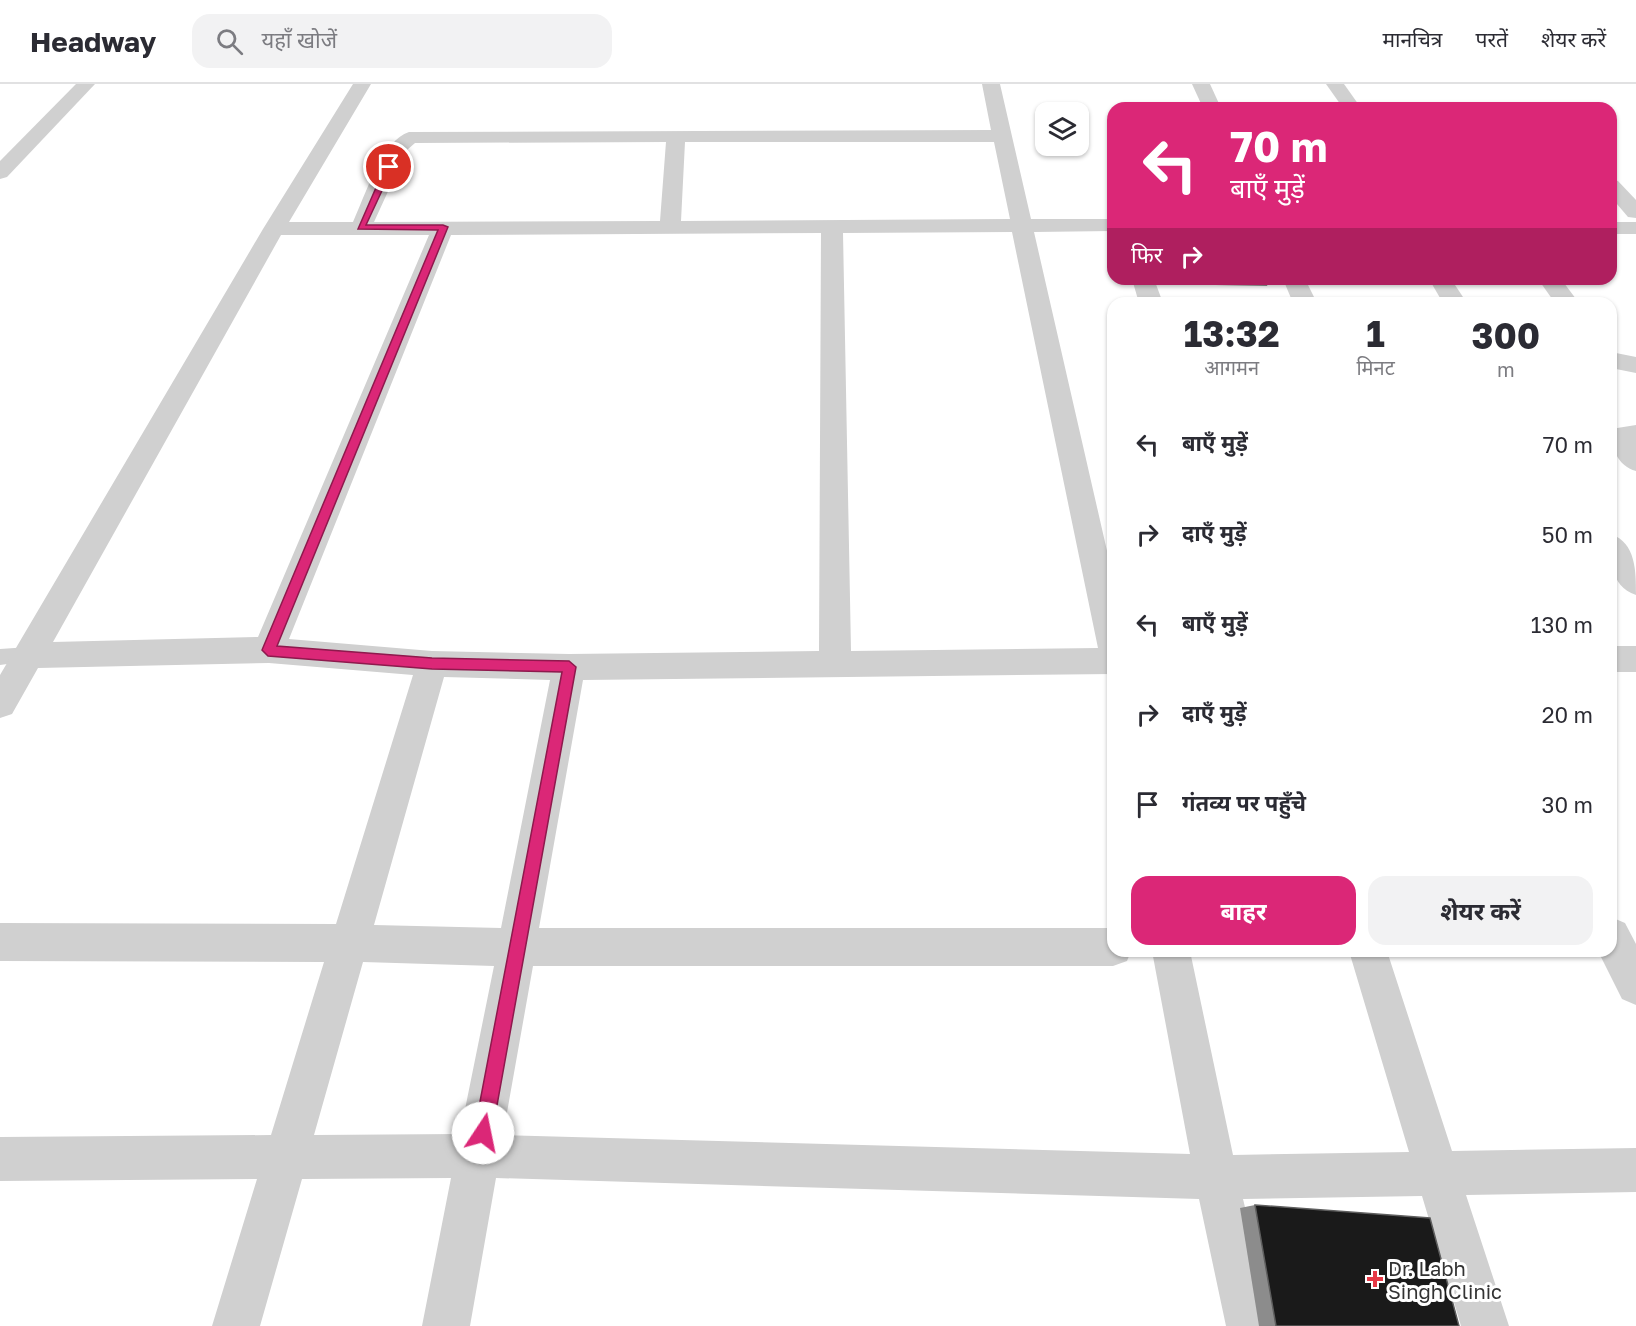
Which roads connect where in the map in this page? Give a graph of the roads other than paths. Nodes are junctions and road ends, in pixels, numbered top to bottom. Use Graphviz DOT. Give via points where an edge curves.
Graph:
graph roads {
  1 [pos="86,84"];
  2 [pos="362,84"];
  3 [pos="991,84"];
  4 [pos="1201,84"];
  5 [pos="1335,84"];
  6 [pos="1209,102"];
  7 [pos="1348,102"];
  8 [pos="676,136"];
  9 [pos="1002,136"];
  10 [pos="0,173"];
  11 [pos="1617,191"];
  12 [pos="1636,212"];
  13 [pos="1020,225"];
  14 [pos="1107,225"];
  15 [pos="670,226"];
  16 [pos="832,226"];
  17 [pos="443,227"];
  18 [pos="361,228"];
  19 [pos="1617,228"];
  20 [pos="1636,228"];
  21 [pos="274,229"];
  22 [pos="1617,361"];
  23 [pos="1636,365"];
  24 [pos="1636,434"];
  25 [pos="1636,462"];
  26 [pos="1617,553"];
  27 [pos="1636,583"];
  28 [pos="1107,619"];
  29 [pos="268,650"];
  30 [pos="14,656"];
  31 [pos="1617,659"];
  32 [pos="1636,659"];
  33 [pos="1107,661"];
  34 [pos="836,663"];
  35 [pos="432,664"];
  36 [pos="569,667"];
  37 [pos="0,704"];
  38 [pos="0,942"];
  39 [pos="351,943"];
  40 [pos="517,947"];
  41 [pos="1107,947"];
  42 [pos="1617,948"];
  43 [pos="1172,957"];
  44 [pos="1370,957"];
  45 [pos="1636,984"];
  46 [pos="479,1156"];
  47 [pos="286,1158"];
  48 [pos="0,1160"];
  49 [pos="1636,1170"];
  50 [pos="1436,1173"];
  51 [pos="1216,1177"];
  52 [pos="236,1326"];
  53 [pos="446,1326"];
  54 [pos="1250,1326"];
  55 [pos="1485,1326"];
  1 -- 10 [label="street"];
  2 -- 21 [label="street"];
  3 -- 9 [label="street"];
  4 -- 6 [label="street"];
  5 -- 7 [label="street"];
  8 -- 9 [label="street"];
  8 -- 15 [label="street"];
  8 -- 18 [label="street" via="409,138 398,147"];
  9 -- 13 [label="street"];
  11 -- 12 [label="street"];
  13 -- 14 [label="street"];
  13 -- 16 [label="street"];
  13 -- 28 [label="street"];
  15 -- 16 [label="street"];
  15 -- 17 [label="street"];
  16 -- 34 [label="street"];
  17 -- 18 [label="street"];
  17 -- 29 [label="street"];
  18 -- 21 [label="street"];
  19 -- 20 [label="street"];
  21 -- 30 [label="street"];
  22 -- 23 [label="street"];
  24 -- 25 [label="street" via="1618,437"];
  26 -- 27 [label="street"];
  29 -- 30 [label="street"];
  29 -- 35 [label="street"];
  30 -- 37 [label="street"];
  31 -- 32 [label="street"];
  33 -- 34 [label="street"];
  34 -- 36 [label="street"];
  35 -- 36 [label="street"];
  35 -- 39 [label="street"];
  36 -- 40 [label="street"];
  38 -- 39 [label="street"];
  39 -- 40 [label="street"];
  39 -- 47 [label="street"];
  40 -- 41 [label="street"];
  40 -- 46 [label="street"];
  42 -- 45 [label="street"];
  43 -- 51 [label="street"];
  44 -- 50 [label="street"];
  46 -- 47 [label="street"];
  46 -- 51 [label="street"];
  46 -- 53 [label="street"];
  47 -- 48 [label="street"];
  47 -- 52 [label="street"];
  49 -- 50 [label="street"];
  50 -- 51 [label="street"];
  50 -- 55 [label="street"];
  51 -- 54 [label="street"];
}
